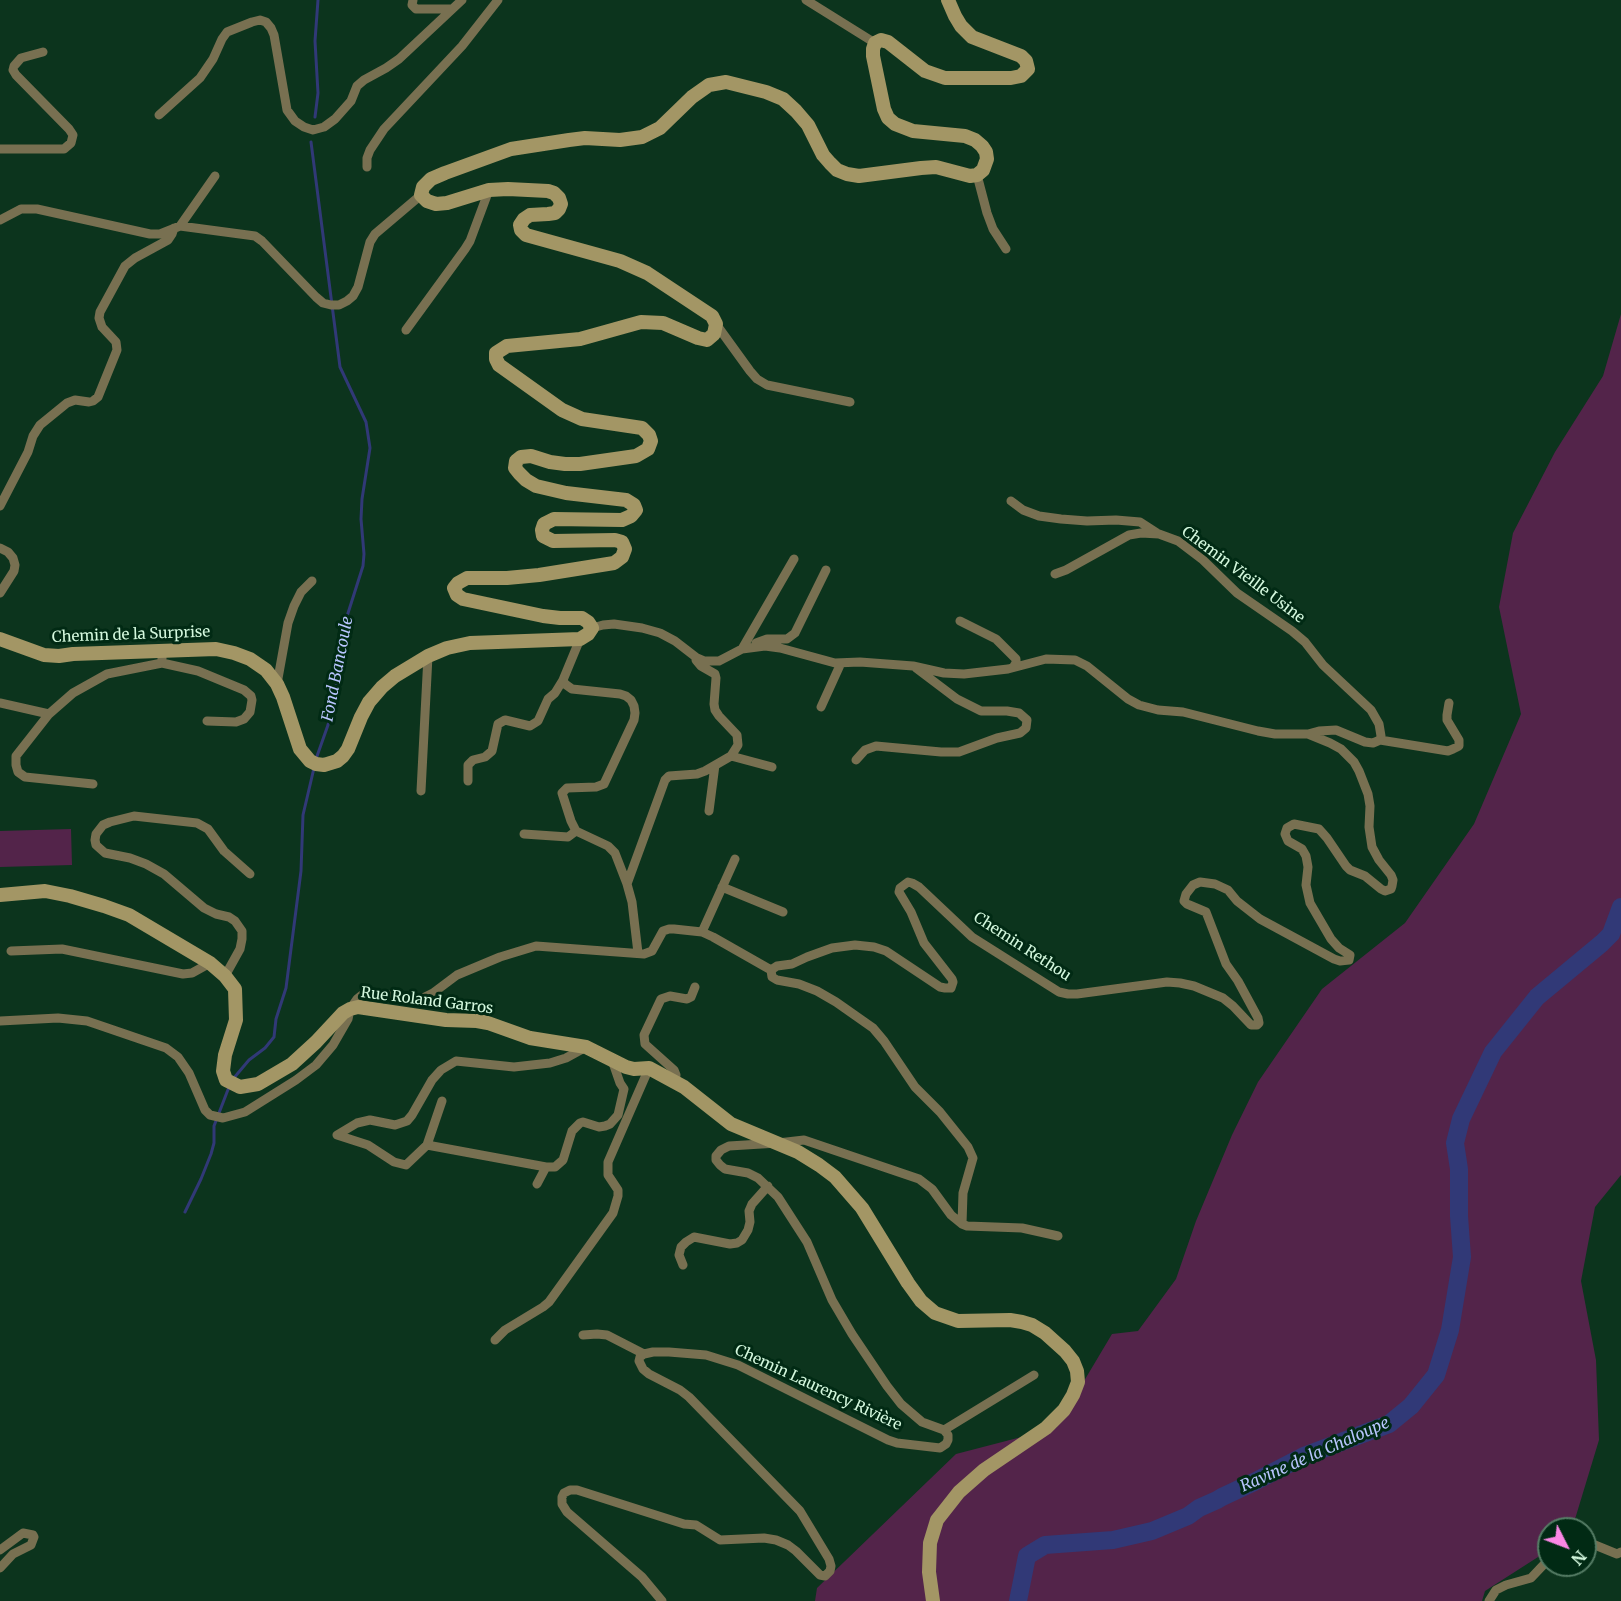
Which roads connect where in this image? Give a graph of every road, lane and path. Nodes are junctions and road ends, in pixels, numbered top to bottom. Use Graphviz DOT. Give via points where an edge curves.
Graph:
graph roads {
  1 [pos="413,0"];
  2 [pos="462,0"];
  3 [pos="498,0"];
  4 [pos="806,0"];
  5 [pos="948,0"];
  6 [pos="452,9"];
  7 [pos="875,43"];
  8 [pos="43,52"];
  9 [pos="159,114"];
  10 [pos="0,148"];
  11 [pos="367,167"];
  12 [pos="977,175"];
  13 [pos="215,176"];
  14 [pos="489,190"];
  15 [pos="421,195"];
  16 [pos="0,220"];
  17 [pos="177,227"];
  18 [pos="1006,249"];
  19 [pos="717,324"];
  20 [pos="406,330"];
  21 [pos="850,402"];
  22 [pos="1011,501"];
  23 [pos="0,506"];
  24 [pos="1159,534"];
  25 [pos="0,548"];
  26 [pos="794,559"];
  27 [pos="826,570"];
  28 [pos="1056,574"];
  29 [pos="312,581"];
  30 [pos="0,593"];
  31 [pos="960,621"];
  32 [pos="592,628"];
  33 [pos="0,639"];
  34 [pos="580,639"];
  35 [pos="746,648"];
  36 [pos="690,652"];
  37 [pos="428,656"];
  38 [pos="162,658"];
  39 [pos="841,663"];
  40 [pos="913,666"];
  41 [pos="1014,666"];
  42 [pos="563,680"];
  43 [pos="277,684"];
  44 [pos="0,703"];
  45 [pos="1449,703"];
  46 [pos="821,707"];
  47 [pos="49,714"];
  48 [pos="207,721"];
  49 [pos="1308,734"];
  50 [pos="1380,740"];
  51 [pos="731,756"];
  52 [pos="856,760"];
  53 [pos="715,765"];
  54 [pos="772,767"];
  55 [pos="468,781"];
  56 [pos="93,784"];
  57 [pos="421,791"];
  58 [pos="709,811"];
  59 [pos="576,831"];
  60 [pos="524,834"];
  61 [pos="735,859"];
  62 [pos="250,874"];
  63 [pos="627,884"];
  64 [pos="722,887"];
  65 [pos="0,895"];
  66 [pos="783,912"];
  67 [pos="702,932"];
  68 [pos="11,951"];
  69 [pos="638,953"];
  70 [pos="210,963"];
  71 [pos="771,970"];
  72 [pos="225,976"];
  73 [pos="695,987"];
  74 [pos="350,1009"];
  75 [pos="0,1021"];
  76 [pos="586,1047"];
  77 [pos="612,1060"];
  78 [pos="649,1068"];
  79 [pos="675,1082"];
  80 [pos="442,1101"];
  81 [pos="778,1143"];
  82 [pos="427,1145"];
  83 [pos="546,1167"];
  84 [pos="537,1184"];
  85 [pos="768,1186"];
  86 [pos="962,1224"];
  87 [pos="1058,1236"];
  88 [pos="683,1265"];
  89 [pos="583,1335"];
  90 [pos="495,1340"];
  91 [pos="644,1354"];
  92 [pos="1034,1375"];
  93 [pos="944,1430"];
  94 [pos="1597,1547"];
  95 [pos="0,1550"];
  96 [pos="1621,1552"];
  97 [pos="0,1568"];
  98 [pos="1537,1572"];
  99 [pos="662,1601"];
  100 [pos="933,1601"];
  101 [pos="1490,1601"];
  1 -- 6 [label="street" via="416,9"];
  2 -- 6 [label="street"];
  3 -- 11 [label="street" via="462,46 384,129 370,150"];
  4 -- 7 [label="street"];
  5 -- 7 [label="main road" via="961,26 972,37 1021,56 1028,69 1011,78 945,78 925,71 888,42"];
  6 -- 9 [label="street" via="399,59 357,86 351,101 324,127 304,127 287,110 274,35 266,22 260,20 227,32 200,78"];
  7 -- 12 [label="main road" via="873,56 888,117 904,129 975,140 987,159"];
  8 -- 10 [label="street" via="21,58 13,70 69,129 73,135 71,143 64,149"];
  12 -- 15 [label="main road" via="936,167 859,176 837,170 823,155 807,125 783,99 726,82 709,85 660,128 642,137 577,139 511,149 438,176 423,187"];
  12 -- 18 [label="street" via="993,229"];
  13 -- 17 [label="street"];
  14 -- 15 [label="main road" via="436,204"];
  14 -- 19 [label="main road" via="554,193 561,204 559,209 524,219 520,225 526,235 620,261 647,273 712,316"];
  14 -- 20 [label="street" via="465,249"];
  15 -- 17 [label="street" via="375,234 358,287 339,305 323,303 255,236"];
  16 -- 17 [label="street" via="21,209 37,209 150,234"];
  17 -- 23 [label="street" via="168,240 125,266 100,312 102,327 116,342 117,350 98,397 68,403 40,425"];
  19 -- 21 [label="street" via="750,371 767,385"];
  19 -- 32 [label="main road" via="714,334 707,339 663,323 641,322 580,339 507,346 496,353 499,365 562,410 582,418 642,428 651,441 636,456 580,464 531,456 516,461 515,468 536,486 626,500 634,505 636,510 622,520 555,519 544,524 542,530 543,536 554,541 622,542 622,557 614,562 539,575 467,578 454,588 456,595 463,600 543,616 582,618"];
  22 -- 24 [label="street" via="1039,516 1140,522"];
  24 -- 28 [label="street, Chemin Vieille Usine" via="1129,535"];
  24 -- 50 [label="street, Chemin Vieille Usine" via="1192,551 1237,593 1305,642 1323,665 1371,710 1379,724"];
  25 -- 30 [label="street" via="8,552 15,565"];
  26 -- 35 [label="street"];
  27 -- 35 [label="street" via="795,633 787,639 767,639"];
  29 -- 43 [label="street" via="301,592 288,623"];
  31 -- 41 [label="street" via="996,639 1016,659"];
  32 -- 34 [label="main road"];
  32 -- 36 [label="street" via="603,624 642,628 660,633"];
  33 -- 38 [label="main road, Chemin de la Surprise" via="58,657 73,654"];
  34 -- 37 [label="main road, Chemin de la Surprise" via="470,643"];
  34 -- 42 [label="street"];
  35 -- 36 [label="street" via="714,662"];
  35 -- 39 [label="street" via="780,648"];
  36 -- 51 [label="street" via="716,678 715,710 739,740"];
  37 -- 43 [label="main road, Chemin de la Surprise" via="382,687 369,702 348,749 330,764 316,764 300,749"];
  37 -- 57 [label="street"];
  38 -- 43 [label="main road, Chemin de la Surprise" via="216,649 234,653 266,670"];
  38 -- 47 [label="street" via="107,674 74,693"];
  38 -- 48 [label="street" via="251,696 250,712 244,719"];
  39 -- 40 [label="street"];
  39 -- 46 [label="street"];
  40 -- 41 [label="street" via="964,674"];
  40 -- 52 [label="street" via="968,706 1019,714 1027,720 1026,728 959,752 876,746"];
  41 -- 49 [label="street" via="1075,660 1139,705 1258,731"];
  42 -- 55 [label="street" via="548,699 538,722 531,726 505,720 498,724 492,751 468,765"];
  42 -- 59 [label="street" via="572,689 626,696 632,700 635,713 604,784 562,790"];
  44 -- 47 [label="street"];
  45 -- 50 [label="street" via="1447,720 1459,746 1448,751"];
  47 -- 56 [label="street" via="16,756 18,772 25,777"];
  49 -- 50 [label="street" via="1336,730 1365,742"];
  49 -- 71 [label="street, Chemin Rethou" via="1341,749 1354,762 1368,794 1372,847 1393,883 1385,891 1350,870 1319,829 1293,824 1287,828 1288,841 1306,856 1310,903 1335,944 1350,955 1345,961 1334,959 1260,919 1228,890 1215,884 1193,885 1184,901 1206,912 1226,964 1258,1018 1257,1025 1251,1025 1223,998 1180,983 1077,994 1059,992 972,937 919,887 908,882 899,892 924,944 952,979 951,988 940,987 886,951 855,945 832,948"];
  51 -- 53 [label="street"];
  51 -- 54 [label="street"];
  53 -- 58 [label="street"];
  53 -- 63 [label="street" via="697,774 677,774 664,780"];
  59 -- 60 [label="street" via="568,837"];
  59 -- 63 [label="street" via="615,853"];
  61 -- 64 [label="street"];
  62 -- 72 [label="street" via="224,851 208,829 197,823 134,816 103,825 94,840 105,853 146,864 204,908 235,921 242,939"];
  63 -- 69 [label="street"];
  64 -- 66 [label="street"];
  64 -- 67 [label="street"];
  65 -- 70 [label="main road, Rue Roland Garros" via="45,891 104,906 129,915"];
  67 -- 69 [label="street" via="669,928 660,935 652,951"];
  67 -- 71 [label="street"];
  68 -- 70 [label="street" via="62,949 183,974"];
  69 -- 74 [label="street" via="536,946 457,975 422,999 369,994 362,995"];
  70 -- 72 [label="main road, Rue Roland Garros"];
  71 -- 86 [label="street" via="777,980 817,992 873,1028 915,1087 968,1148 973,1158 963,1193"];
  72 -- 74 [label="main road, Rue Roland Garros" via="235,989 236,1020 223,1071 226,1080 240,1087 258,1084 292,1064"];
  73 -- 79 [label="street, Rue Roland Garros" via="687,999 661,999 644,1035 645,1044 674,1070"];
  74 -- 75 [label="street" via="333,1045 316,1065 245,1112 223,1118 205,1110 189,1073 166,1048 87,1021"];
  74 -- 76 [label="main road, Rue Roland Garros" via="477,1021 538,1041"];
  76 -- 77 [label="main road, Rue Roland Garros"];
  76 -- 82 [label="street" via="566,1058 533,1065 456,1061 432,1080 407,1121 395,1125 370,1120 347,1127 337,1135 368,1145 406,1165"];
  77 -- 78 [label="main road, Rue Roland Garros" via="634,1069"];
  77 -- 83 [label="street" via="624,1089 615,1119 599,1127 579,1123 572,1131 563,1160 555,1167"];
  78 -- 79 [label="main road, Rue Roland Garros"];
  78 -- 90 [label="street" via="609,1162 608,1175 618,1190 613,1213 549,1302"];
  79 -- 81 [label="main road, Rue Roland Garros" via="731,1124"];
  80 -- 82 [label="street"];
  81 -- 85 [label="street, Chemin Laurency Rivière" via="729,1146 716,1156 725,1169 748,1173"];
  81 -- 86 [label="street" via="804,1140 919,1179"];
  81 -- 100 [label="main road, Rue Roland Garros" via="819,1165 842,1185 862,1208 921,1301 935,1313 958,1321 1010,1320 1032,1325 1061,1346 1077,1371 1078,1382 1064,1410 1046,1428 984,1470 959,1492 937,1520 930,1543"];
  82 -- 83 [label="street"];
  83 -- 84 [label="street"];
  85 -- 88 [label="street" via="752,1204 748,1230 742,1240 729,1244 694,1238 681,1247"];
  85 -- 93 [label="street, Chemin Laurency Rivière" via="807,1242 832,1300 887,1386 922,1422"];
  86 -- 87 [label="street" via="1022,1228"];
  89 -- 91 [label="street" via="607,1335"];
  91 -- 93 [label="street, Chemin Laurency Rivière" via="706,1355 738,1365 897,1443 940,1448 948,1440"];
  91 -- 99 [label="street" via="639,1361 643,1369 689,1396 800,1511 831,1566 825,1576 820,1575 796,1551 776,1540 720,1540 696,1525 577,1490 564,1493 562,1504 567,1512 642,1577"];
  92 -- 93 [label="street"];
  94 -- 96 [label="street"];
  95 -- 97 [label="street" via="23,1533 33,1535 31,1545 13,1554"];
  98 -- 101 [label="street" via="1531,1578 1496,1590"];
}
